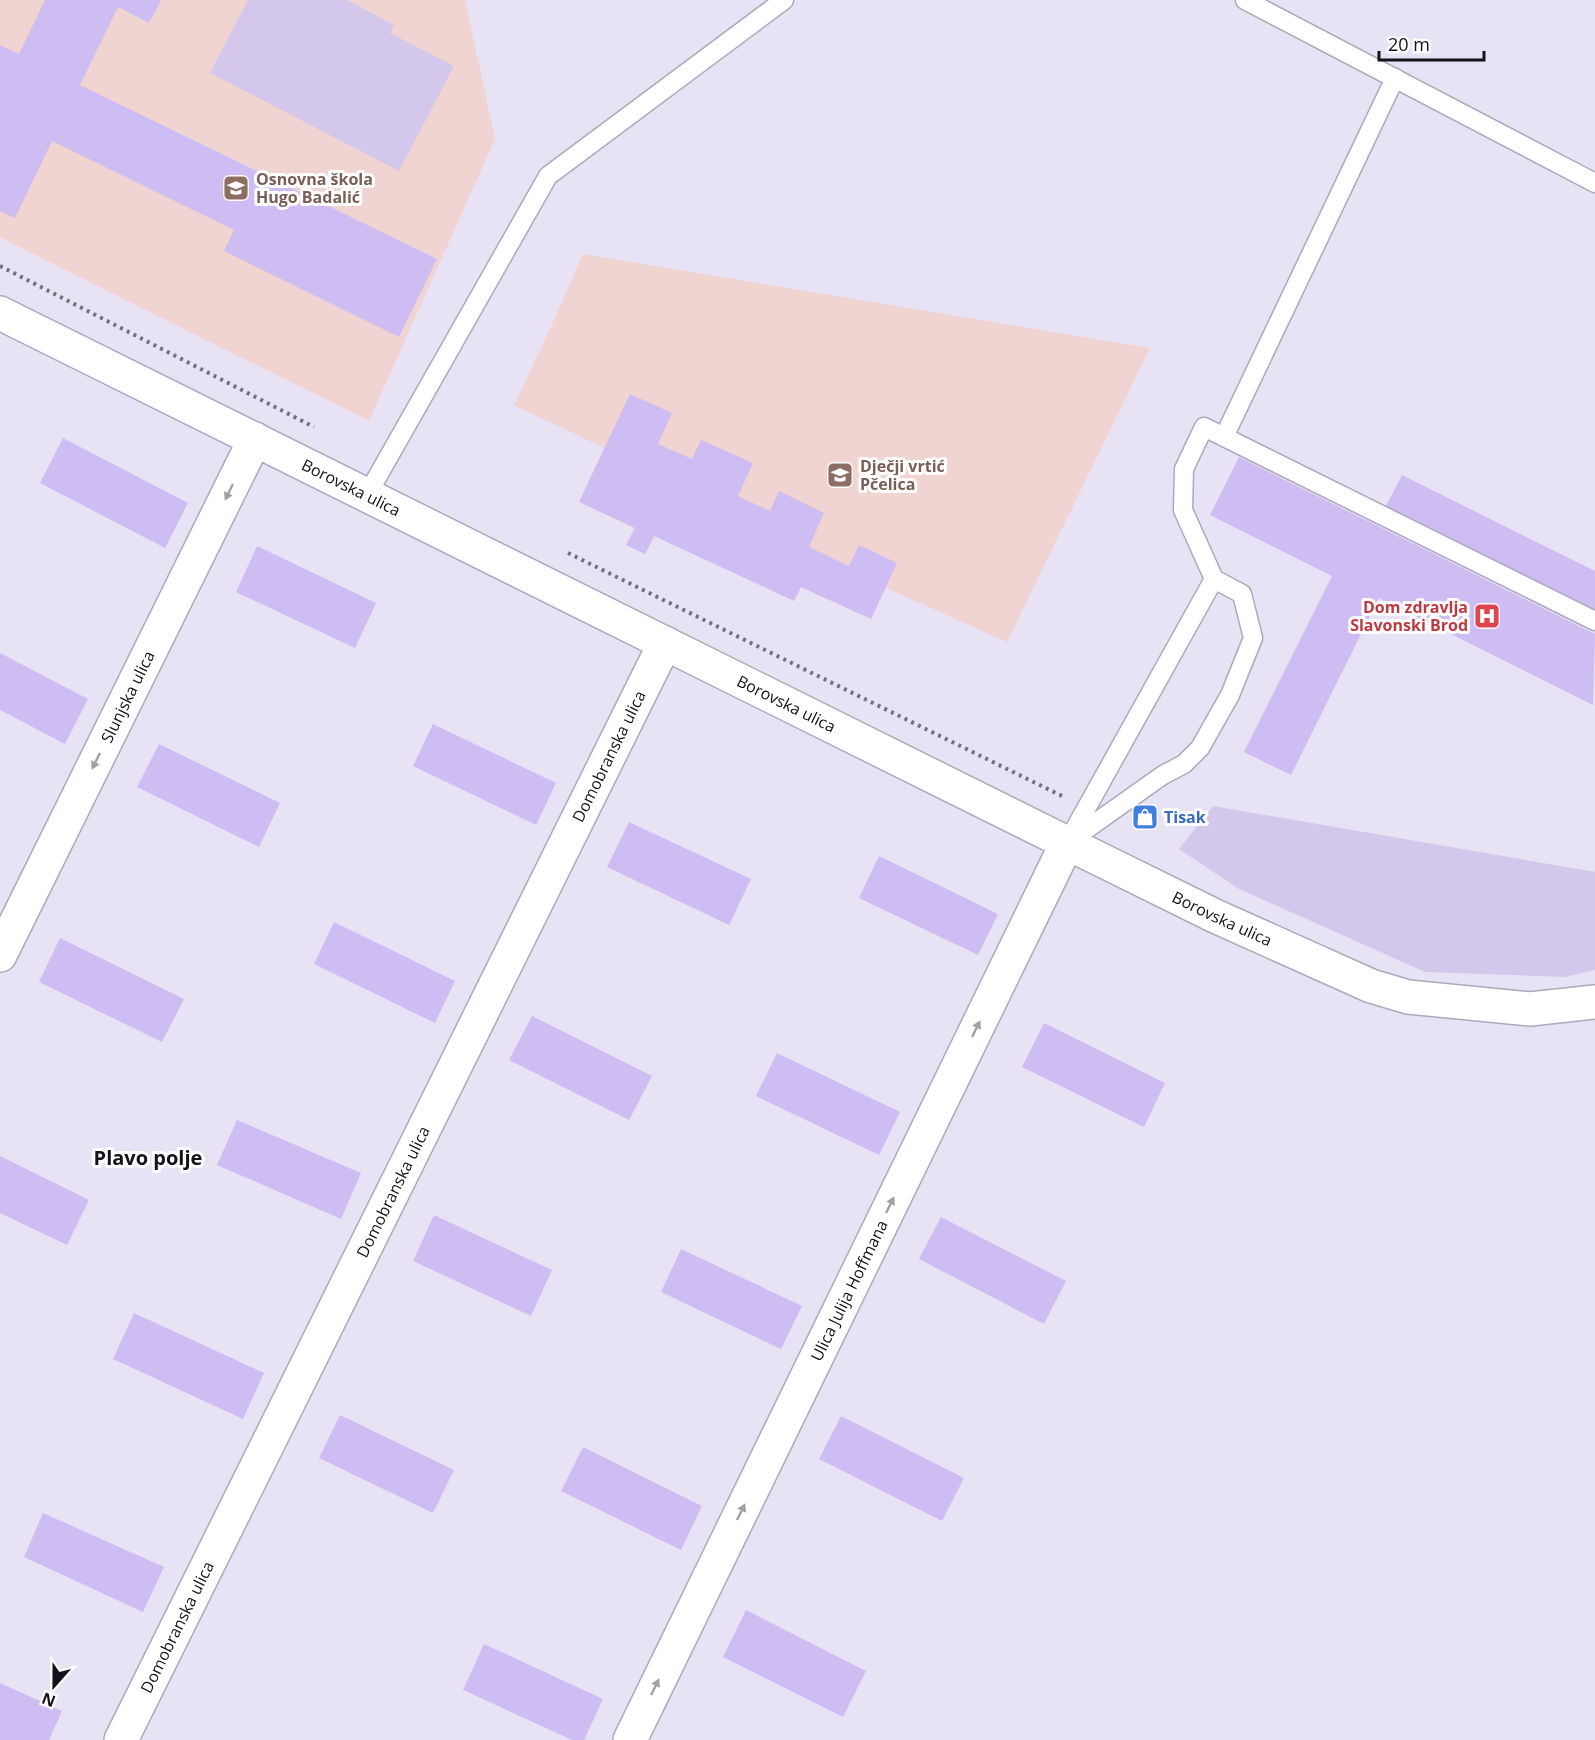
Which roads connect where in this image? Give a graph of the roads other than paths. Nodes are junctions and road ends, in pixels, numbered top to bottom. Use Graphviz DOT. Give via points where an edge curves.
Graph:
graph roads {
  1 [pos="784,0"];
  2 [pos="1245,0"];
  3 [pos="1395,78"];
  4 [pos="1595,183"];
  5 [pos="0,313"];
  6 [pos="1224,437"];
  7 [pos="255,439"];
  8 [pos="367,495"];
  9 [pos="1214,579"];
  10 [pos="1595,621"];
  11 [pos="665,643"];
  12 [pos="1067,843"];
  13 [pos="0,955"];
  14 [pos="1595,1002"];
  15 [pos="121,1740"];
  16 [pos="630,1740"];
  1 -- 8 [label="lane" via="548,176"];
  2 -- 3 [label="lane"];
  3 -- 4 [label="lane"];
  3 -- 6 [label="lane"];
  5 -- 7 [label="street, Borovska ulica"];
  6 -- 9 [label="lane" via="1204,427 1184,469 1183,510"];
  6 -- 10 [label="lane"];
  7 -- 8 [label="street, Borovska ulica"];
  7 -- 13 [label="street, Slunjska ulica, one-way"];
  8 -- 11 [label="street, Borovska ulica"];
  9 -- 12 [label="lane"];
  9 -- 12 [label="lane" via="1242,594 1254,638 1230,695 1200,748 1184,765 1163,775"];
  11 -- 12 [label="street, Borovska ulica"];
  11 -- 15 [label="street, Domobranska ulica"];
  12 -- 14 [label="street, Borovska ulica" via="1340,974 1380,989 1408,997 1530,1009"];
  16 -- 12 [label="street, Ulica Julija Hoffmana, one-way"];
}
